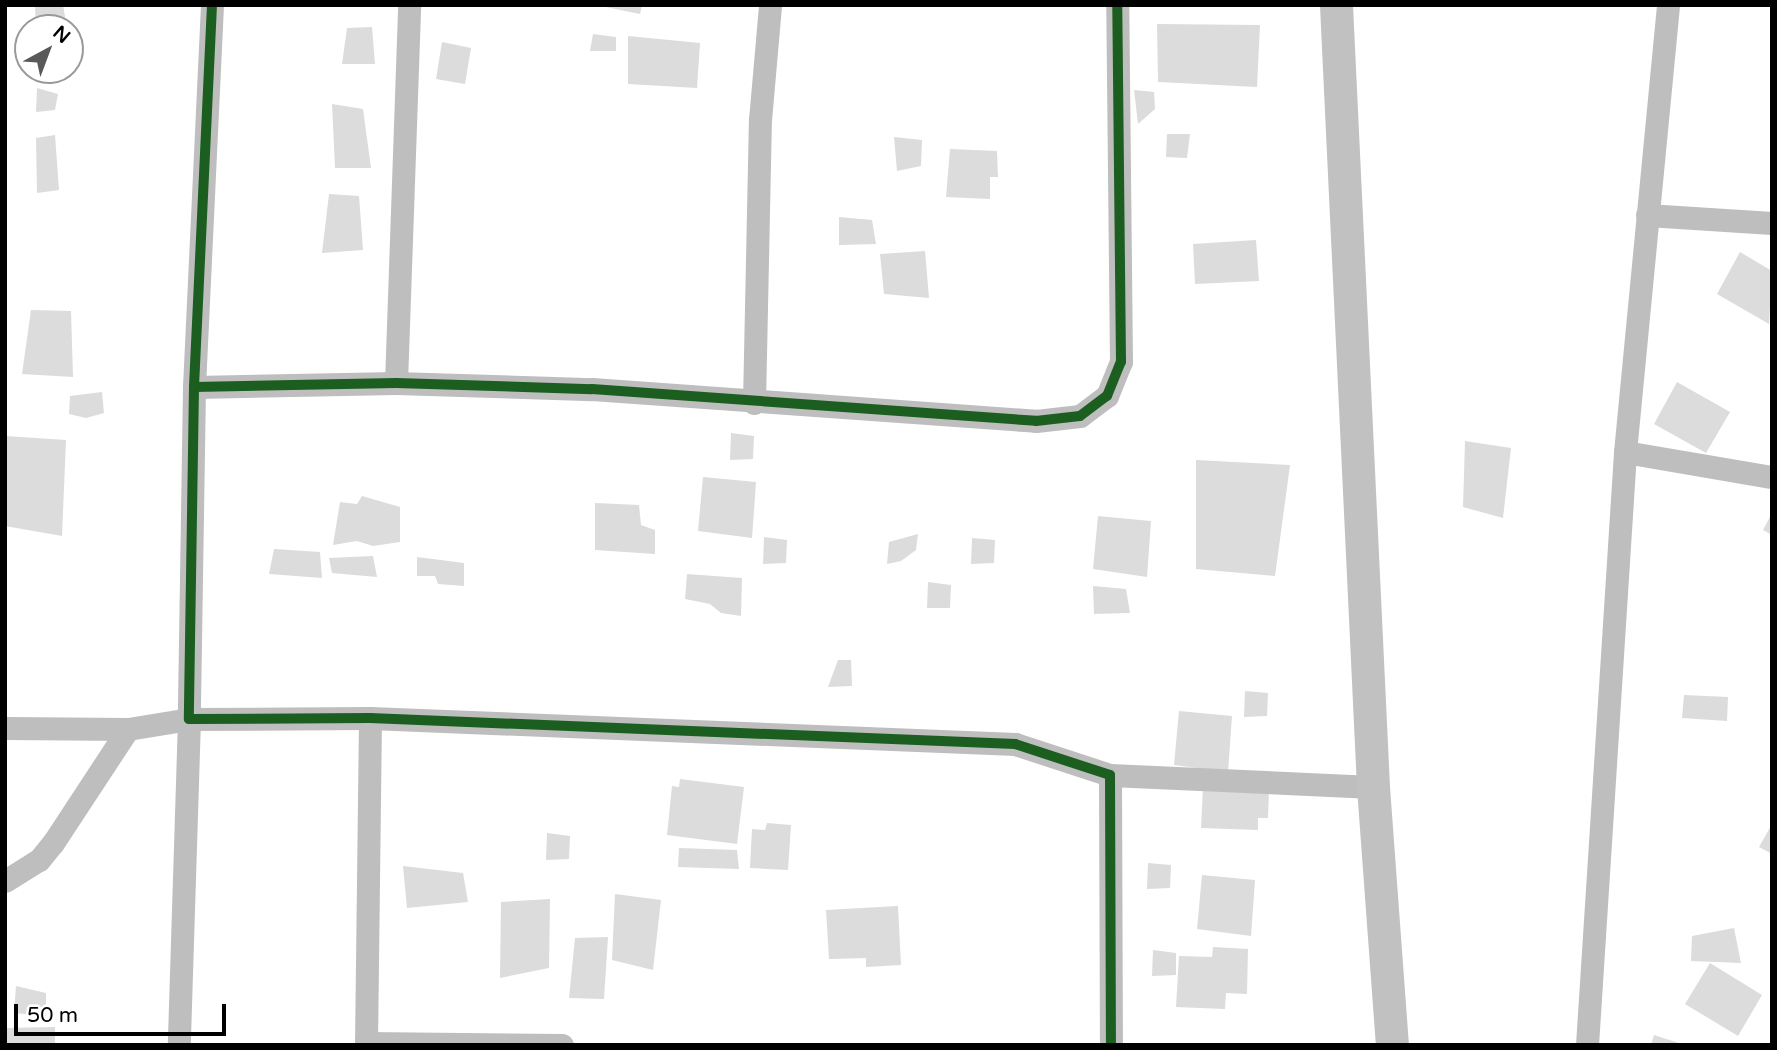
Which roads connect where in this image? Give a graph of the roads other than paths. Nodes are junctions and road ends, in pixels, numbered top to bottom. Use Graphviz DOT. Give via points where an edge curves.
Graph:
graph roads {
  1 [pos="212,5"];
  2 [pos="409,5"];
  3 [pos="770,5"];
  4 [pos="1117,5"];
  5 [pos="1336,5"];
  6 [pos="1668,5"];
  7 [pos="1647,215"];
  8 [pos="1772,223"];
  9 [pos="396,383"];
  10 [pos="194,387"];
  11 [pos="754,403"];
  12 [pos="1625,452"];
  13 [pos="1772,477"];
  14 [pos="370,718"];
  15 [pos="189,719"];
  16 [pos="5,728"];
  17 [pos="128,729"];
  18 [pos="1110,775"];
  19 [pos="1373,787"];
  20 [pos="5,881"];
  21 [pos="366,1044"];
  22 [pos="179,1045"];
  23 [pos="562,1045"];
  24 [pos="1111,1045"];
  25 [pos="1392,1045"];
  26 [pos="1587,1045"];
  1 -- 10 [label="street"];
  2 -- 9 [label="street"];
  3 -- 11 [label="street" via="760,120"];
  4 -- 11 [label="street" via="1121,362 1107,396 1080,416 1036,421"];
  5 -- 19 [label="street"];
  6 -- 7 [label="street"];
  7 -- 8 [label="street"];
  7 -- 12 [label="street"];
  9 -- 10 [label="street"];
  9 -- 11 [label="street" via="592,389"];
  10 -- 15 [label="street"];
  12 -- 13 [label="street"];
  12 -- 26 [label="street"];
  14 -- 15 [label="street"];
  14 -- 18 [label="street" via="1015,744"];
  14 -- 21 [label="street"];
  15 -- 17 [label="street"];
  15 -- 22 [label="street"];
  16 -- 17 [label="street"];
  17 -- 20 [label="street" via="53,843 39,860"];
  18 -- 19 [label="street"];
  18 -- 24 [label="street"];
  19 -- 25 [label="street"];
  21 -- 23 [label="street"];
}
